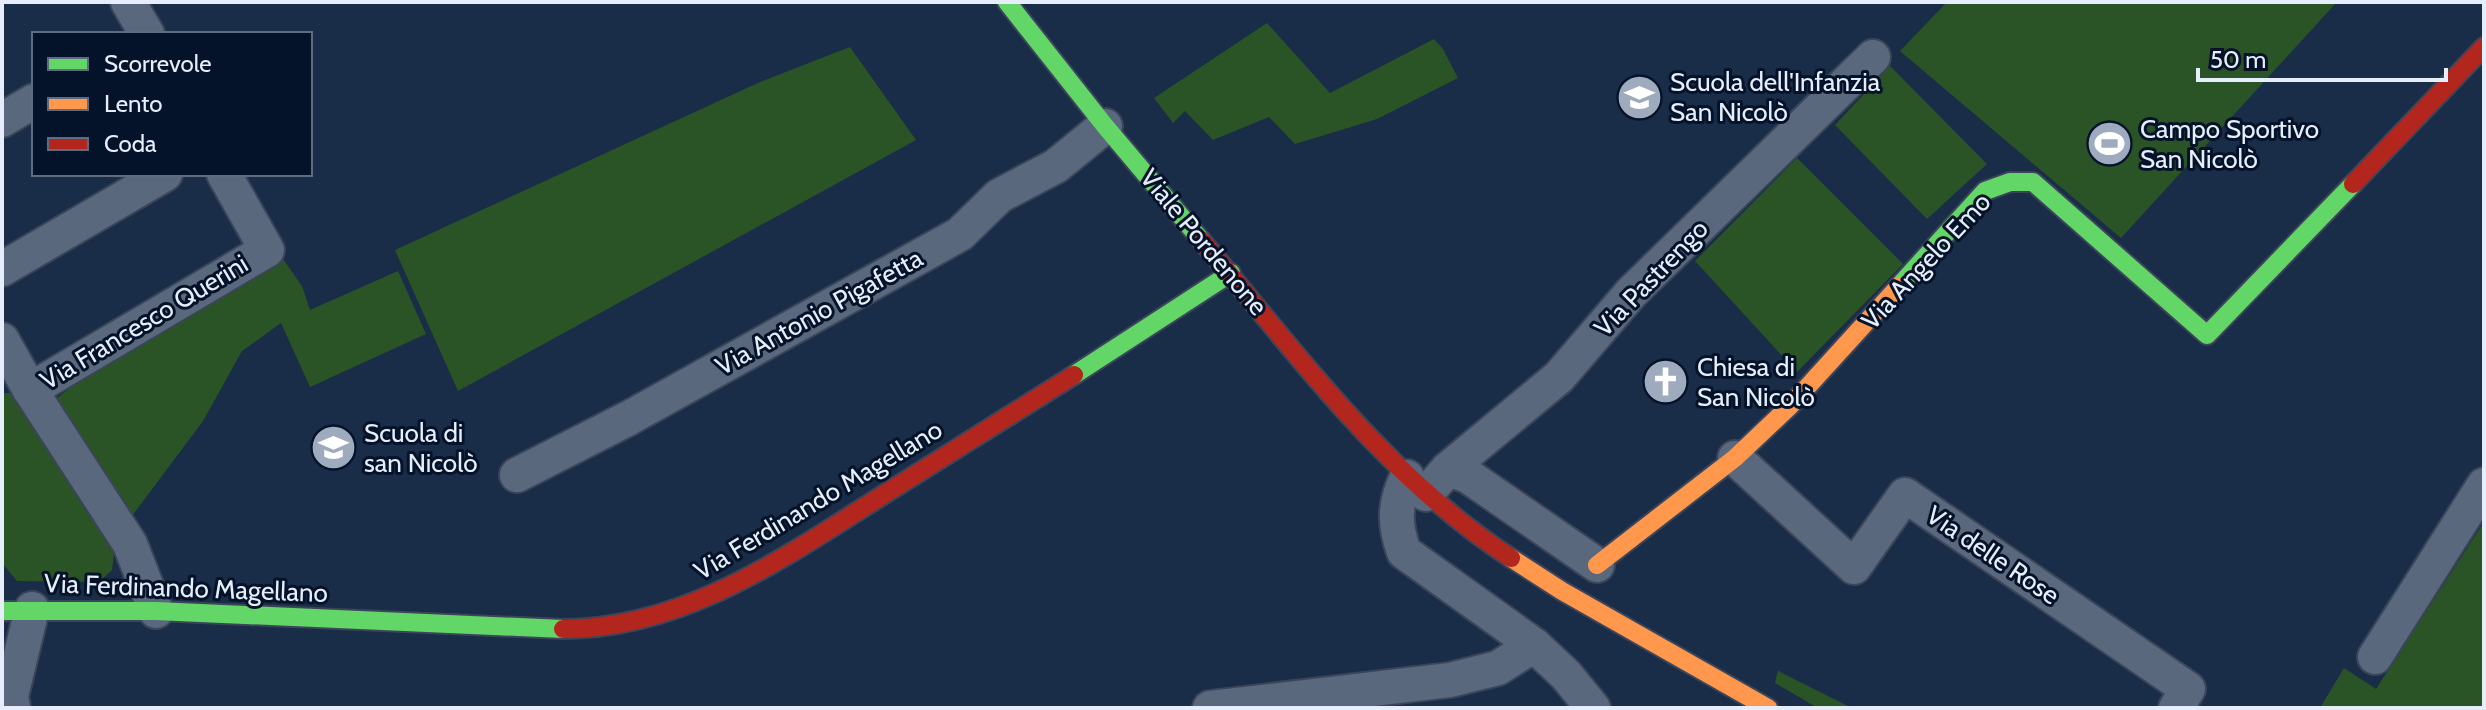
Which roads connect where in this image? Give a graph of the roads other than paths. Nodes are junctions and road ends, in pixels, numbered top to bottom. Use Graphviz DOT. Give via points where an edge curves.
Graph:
graph roads {
  1 [pos="128,2"];
  2 [pos="1007,2"];
  3 [pos="146,32"];
  4 [pos="2484,47"];
  5 [pos="1873,57"];
  6 [pos="32,102"];
  7 [pos="2,120"];
  8 [pos="1105,126"];
  9 [pos="162,176"];
  10 [pos="225,176"];
  11 [pos="2,269"];
  12 [pos="1231,273"];
  13 [pos="2,340"];
  14 [pos="30,390"];
  15 [pos="1735,458"];
  16 [pos="517,475"];
  17 [pos="1427,480"];
  18 [pos="2484,485"];
  19 [pos="1597,565"];
  20 [pos="17,610"];
  21 [pos="156,611"];
  22 [pos="1534,645"];
  23 [pos="2375,657"];
  24 [pos="9,696"];
  25 [pos="1765,706"];
  26 [pos="1210,708"];
  27 [pos="1593,708"];
  28 [pos="2176,708"];
  1 -- 3 [label="street"];
  2 -- 8 [label="street, Viale Pordenone"];
  4 -- 15 [label="street, Via Angelo Emo" via="2207,335 2033,182 2010,182 1985,191 1828,367"];
  5 -- 17 [label="street, Via Pastrengo" via="1631,293 1559,377"];
  6 -- 7 [label="street"];
  8 -- 12 [label="street, Viale Pordenone"];
  8 -- 16 [label="street, Via Antonio Pigafetta" via="1056,166 999,196 960,234"];
  9 -- 11 [label="street"];
  10 -- 14 [label="street, Via Francesco Querini" via="267,250"];
  12 -- 17 [label="street, Viale Pordenone" via="1344,409"];
  12 -- 21 [label="street, Via Ferdinando Magellano" via="737,584 661,616 583,629 544,629"];
  13 -- 14 [label="street, Via Francesco Querini"];
  14 -- 21 [label="street, Via Francesco Querini" via="130,544"];
  15 -- 19 [label="street, Via Angelo Emo"];
  15 -- 28 [label="street, Via delle Rose" via="1854,567 1905,495 2188,689"];
  17 -- 19 [label="street, Via Angelo Emo" via="1468,476"];
  17 -- 22 [label="street" via="1395,514 1404,552"];
  17 -- 25 [label="street, Viale Pordenone" via="1497,549"];
  18 -- 23 [label="street"];
  20 -- 21 [label="street, Via Ferdinando Magellano"];
  20 -- 24 [label="street"];
  22 -- 26 [label="street" via="1498,668 1450,680"];
  22 -- 27 [label="street"];
}
